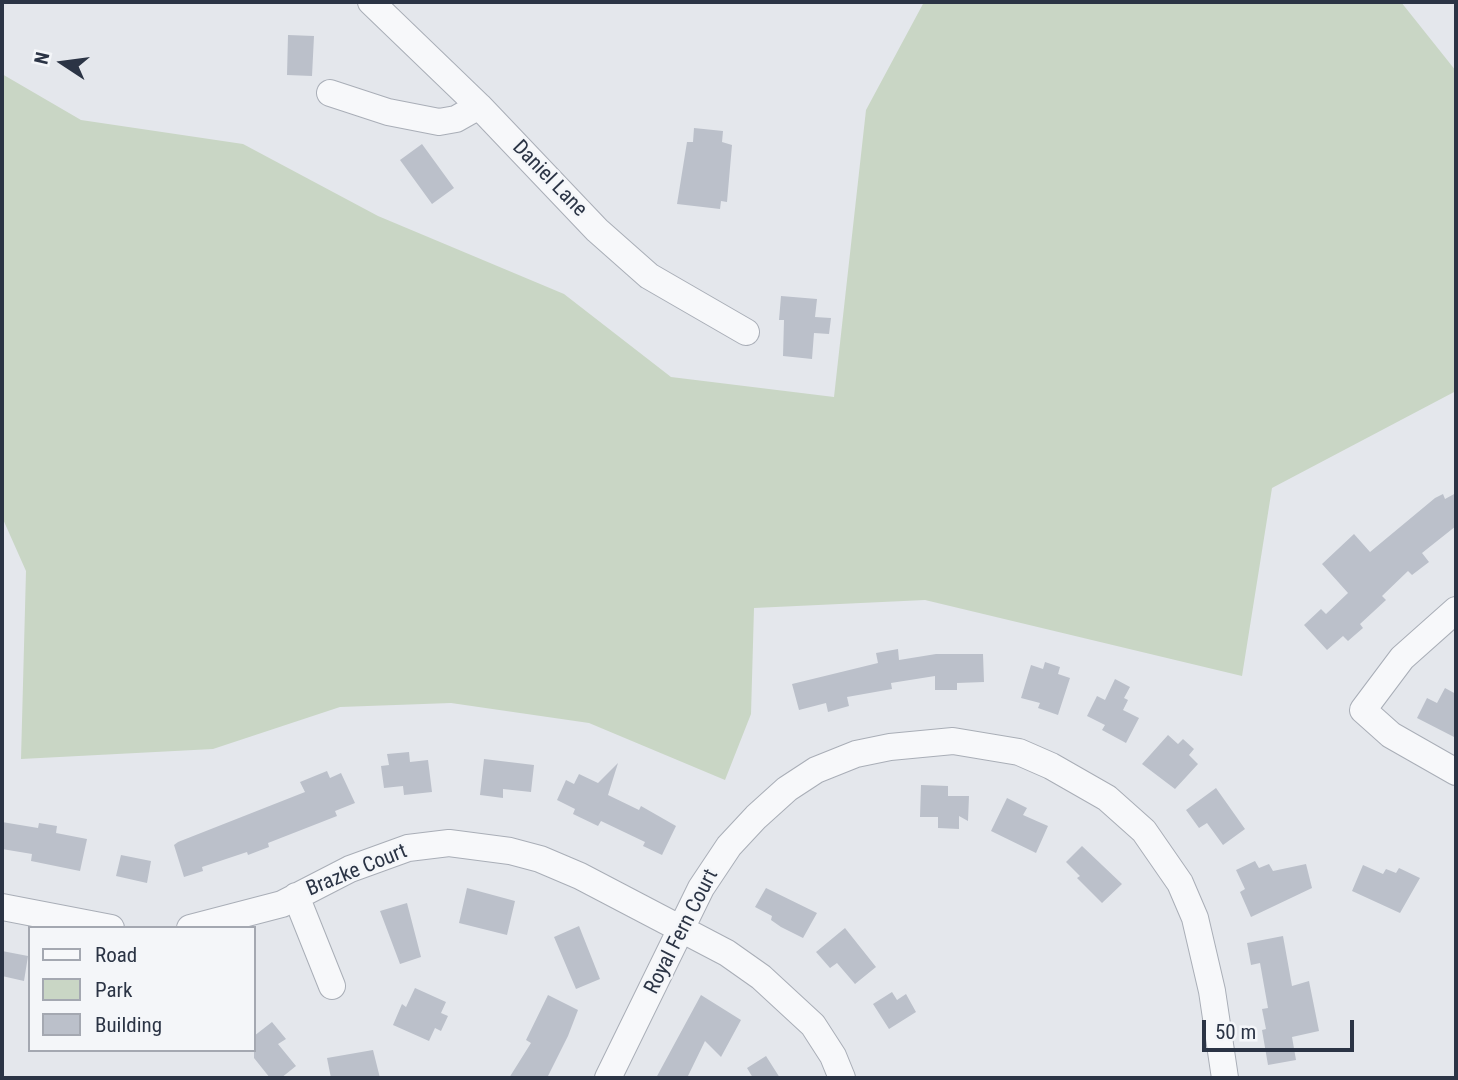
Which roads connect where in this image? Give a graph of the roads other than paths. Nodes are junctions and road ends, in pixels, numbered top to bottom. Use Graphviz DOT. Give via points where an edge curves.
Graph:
graph roads {
  1 [pos="371,2"];
  2 [pos="330,93"];
  3 [pos="479,106"];
  4 [pos="746,332"];
  5 [pos="1456,610"];
  6 [pos="1456,772"];
  7 [pos="296,897"];
  8 [pos="2,907"];
  9 [pos="101,926"];
  10 [pos="199,926"];
  11 [pos="681,926"];
  12 [pos="332,986"];
  13 [pos="608,1078"];
  14 [pos="842,1078"];
  15 [pos="1225,1078"];
  1 -- 3 [label="street, Daniel Lane"];
  2 -- 3 [label="street" via="439,122 456,120"];
  3 -- 4 [label="street, Daniel Lane" via="597,230 649,276"];
  5 -- 6 [label="street" via="1402,659 1363,710 1391,735"];
  7 -- 10 [label="street, Brazke Court"];
  7 -- 11 [label="street, Brazke Court" via="383,856 449,843 540,859"];
  7 -- 12 [label="street"];
  8 -- 9 [label="street"];
  11 -- 13 [label="street, Royal Fern Court"];
  11 -- 14 [label="street, Brazke Court" via="727,953 791,1003 813,1025"];
  11 -- 15 [label="street, Royal Fern Court" via="729,846 788,789 816,770 856,754 926,742 953,741 1018,752 1080,780 1107,798 1144,831 1180,883 1203,950"];
}
